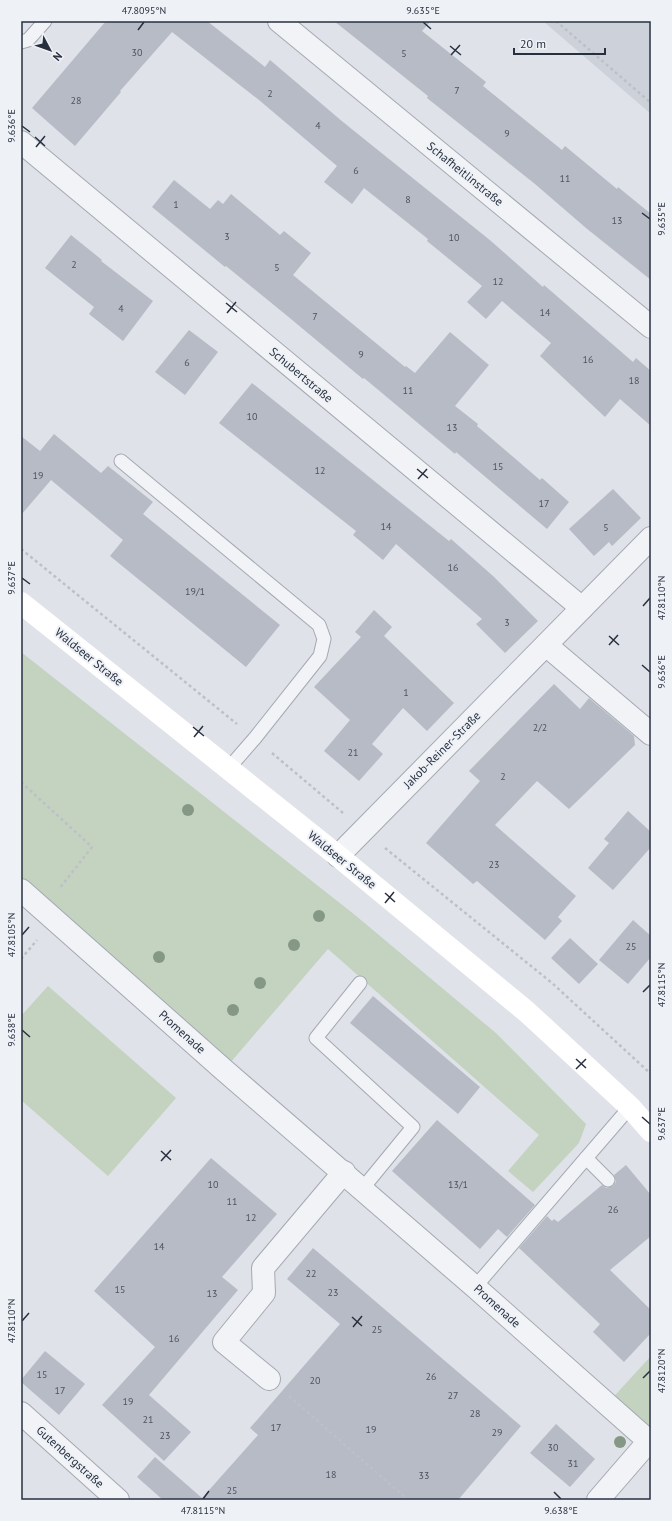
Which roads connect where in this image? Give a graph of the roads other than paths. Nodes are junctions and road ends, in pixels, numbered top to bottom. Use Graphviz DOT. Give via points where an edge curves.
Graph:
graph roads {
  1 [pos="45,21"];
  2 [pos="279,21"];
  3 [pos="21,42"];
  4 [pos="21,142"];
  5 [pos="651,327"];
  6 [pos="121,461"];
  7 [pos="651,538"];
  8 [pos="21,603"];
  9 [pos="582,608"];
  10 [pos="546,644"];
  11 [pos="651,734"];
  12 [pos="228,768"];
  13 [pos="338,856"];
  14 [pos="21,890"];
  15 [pos="360,983"];
  16 [pos="630,1107"];
  17 [pos="651,1131"];
  18 [pos="586,1158"];
  19 [pos="344,1172"];
  20 [pos="608,1180"];
  21 [pos="363,1188"];
  22 [pos="475,1287"];
  23 [pos="270,1379"];
  24 [pos="21,1413"];
  25 [pos="650,1442"];
  26 [pos="118,1500"];
  27 [pos="598,1500"];
  1 -- 3 [label="lane" via="28,40"];
  2 -- 5 [label="street, Schafheitlinstraße"];
  4 -- 9 [label="street, Schubertstraße"];
  6 -- 12 [label="lane" via="319,625 324,639 320,656"];
  7 -- 9 [label="street, Jakob-Reiner-Straße"];
  8 -- 12 [label="main road, Waldseer Straße"];
  9 -- 10 [label="street, Jakob-Reiner-Straße"];
  10 -- 11 [label="street"];
  10 -- 13 [label="street, Jakob-Reiner-Straße"];
  12 -- 13 [label="main road, Waldseer Straße"];
  13 -- 16 [label="main road, Waldseer Straße" via="527,1012"];
  14 -- 19 [label="street, Promenade" via="224,1070"];
  15 -- 21 [label="lane" via="316,1038 413,1127"];
  16 -- 17 [label="main road, Waldseer Straße"];
  16 -- 18 [label="lane"];
  18 -- 20 [label="lane"];
  18 -- 22 [label="lane"];
  19 -- 21 [label="street, Promenade"];
  19 -- 23 [label="street" via="263,1268 264,1293 224,1342"];
  21 -- 22 [label="street, Promenade"];
  22 -- 25 [label="street, Promenade"];
  24 -- 26 [label="street, Gutenbergstraße"];
  25 -- 27 [label="street, Promenade"];
}
